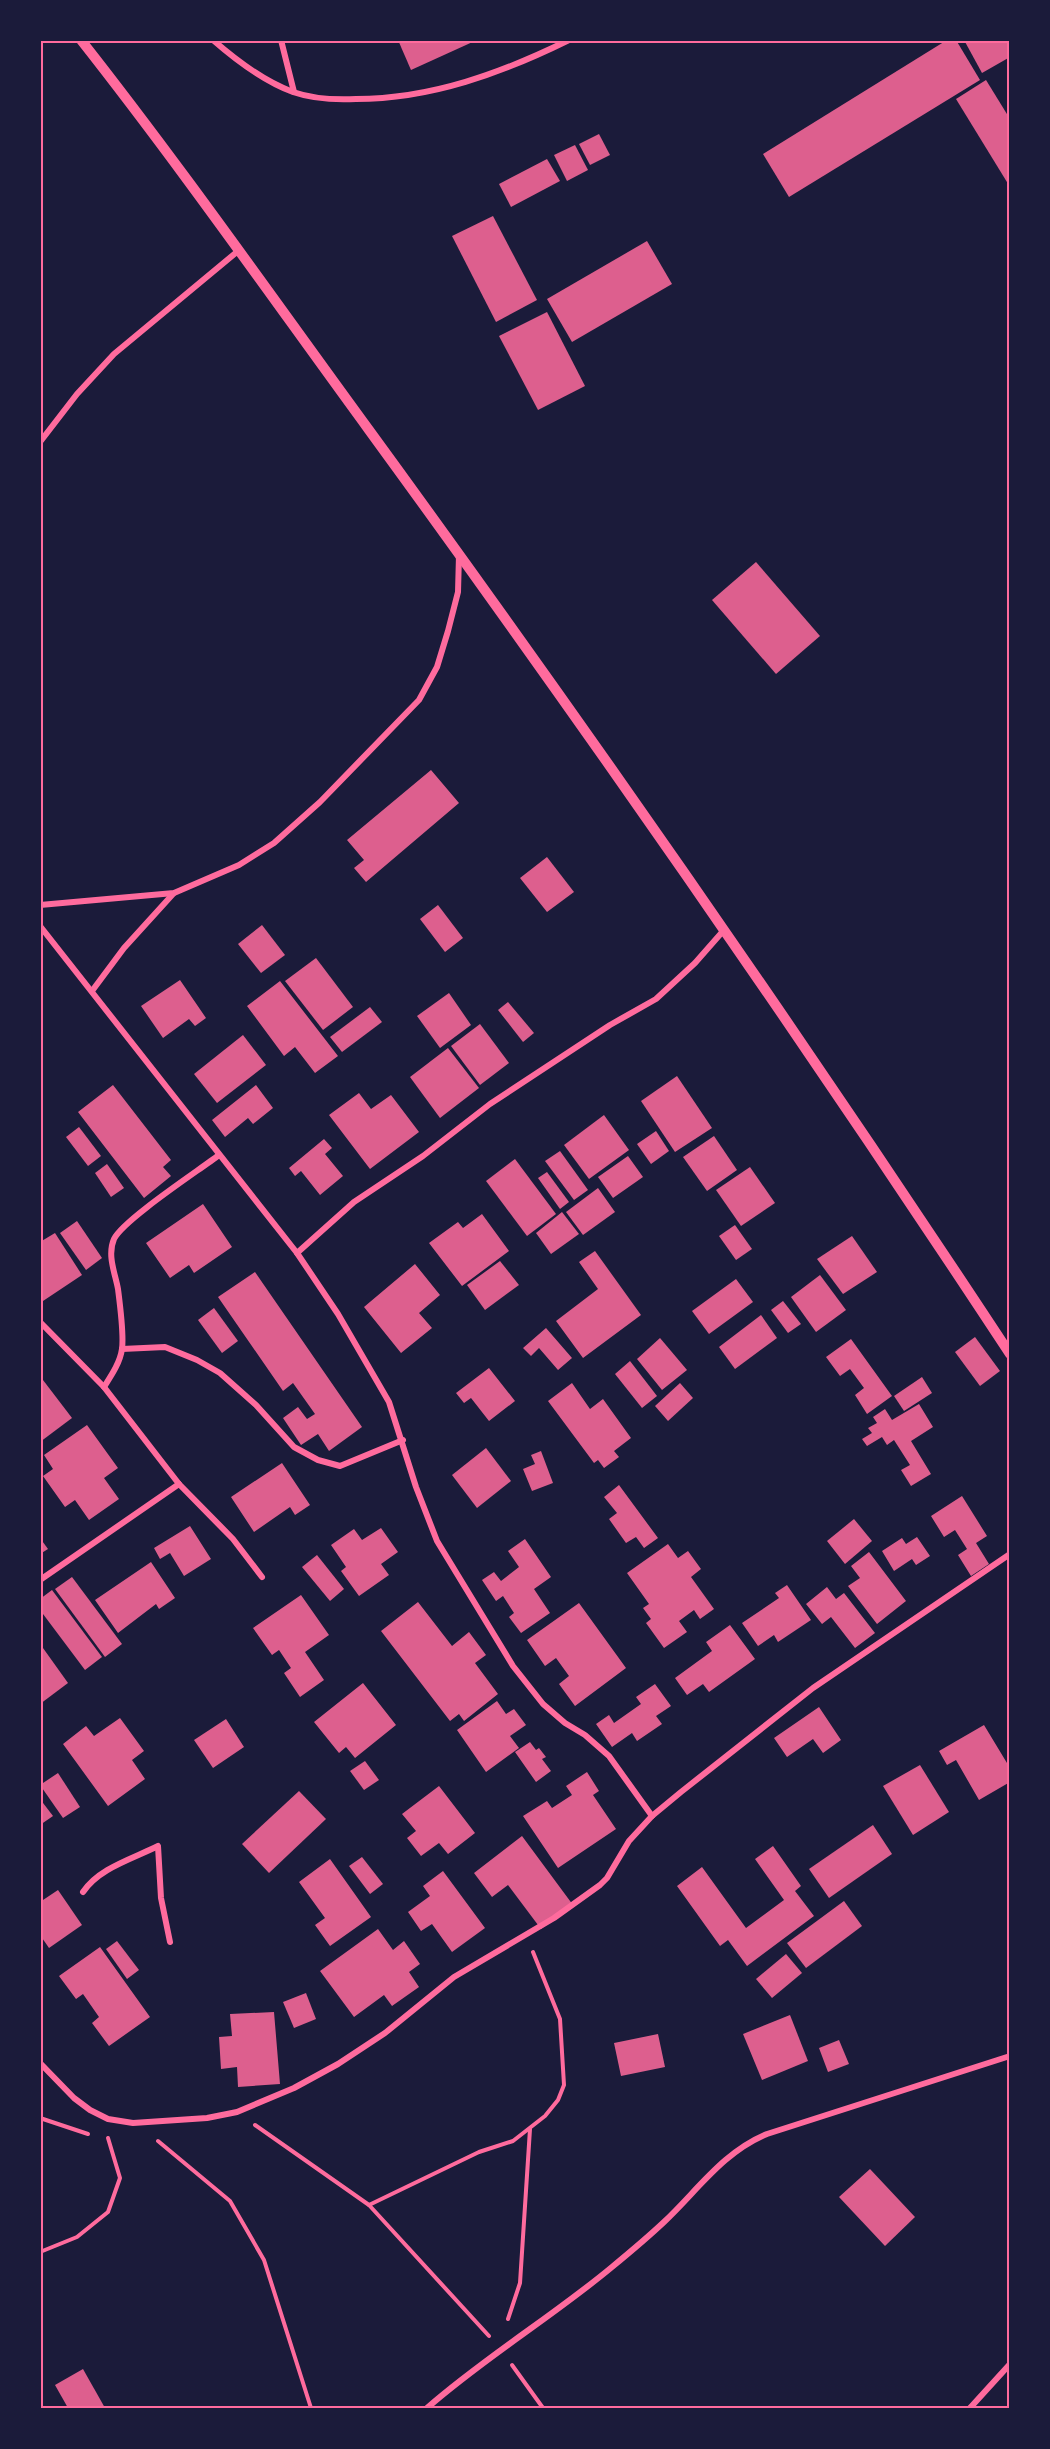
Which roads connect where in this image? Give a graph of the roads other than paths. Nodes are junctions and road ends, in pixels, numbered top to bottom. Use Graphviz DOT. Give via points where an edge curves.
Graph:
graph roads {
  1 [pos="81,40"];
  2 [pos="213,40"];
  3 [pos="280,40"];
  4 [pos="569,40"];
  5 [pos="294,92"];
  6 [pos="238,251"];
  7 [pos="40,442"];
  8 [pos="459,553"];
  9 [pos="174,893"];
  10 [pos="40,905"];
  11 [pos="40,926"];
  12 [pos="724,930"];
  13 [pos="92,991"];
  14 [pos="219,1155"];
  15 [pos="297,1253"];
  16 [pos="40,1322"];
  17 [pos="122,1349"];
  18 [pos="1010,1354"];
  19 [pos="104,1387"];
  20 [pos="403,1440"];
  21 [pos="179,1484"];
  22 [pos="1010,1554"];
  23 [pos="262,1577"];
  24 [pos="40,1580"];
  25 [pos="652,1816"];
  26 [pos="83,1892"];
  27 [pos="170,1942"];
  28 [pos="1010,2056"];
  29 [pos="40,2063"];
  30 [pos="1010,2364"];
  31 [pos="427,2409"];
  32 [pos="970,2409"];
  1 -- 6 [label="street"];
  2 -- 5 [label="street" via="263,78"];
  3 -- 5 [label="street"];
  4 -- 5 [label="street" via="530,60 433,92 328,100"];
  6 -- 7 [label="street" via="114,354"];
  6 -- 8 [label="street"];
  8 -- 9 [label="street" via="458,592 448,631 437,667 419,700 320,802 274,843 239,865"];
  8 -- 12 [label="street"];
  9 -- 10 [label="street"];
  9 -- 13 [label="street" via="124,948"];
  11 -- 13 [label="street"];
  12 -- 15 [label="street" via="656,999 490,1104 423,1156 354,1202"];
  12 -- 18 [label="street"];
  13 -- 14 [label="street"];
  14 -- 15 [label="street"];
  14 -- 17 [label="street" via="114,1239 112,1261"];
  15 -- 20 [label="street" via="363,1354 389,1402"];
  16 -- 19 [label="street"];
  17 -- 19 [label="street"];
  17 -- 20 [label="street" via="165,1347 220,1373 294,1447 318,1460 340,1466"];
  19 -- 21 [label="street"];
  20 -- 25 [label="street" via="437,1541 513,1666 543,1704 609,1756"];
  21 -- 23 [label="street" via="233,1539"];
  21 -- 24 [label="street"];
  22 -- 25 [label="street" via="813,1688"];
  25 -- 29 [label="street" via="629,1841 600,1886 454,1977 385,2033 338,2064 237,2112 133,2123 108,2119 74,2098"];
  26 -- 27 [label="street" via="102,1872 158,1846 161,1898"];
  28 -- 31 [label="street" via="746,2144 706,2176 664,2222 611,2268"];
  30 -- 32 [label="street"];
}
